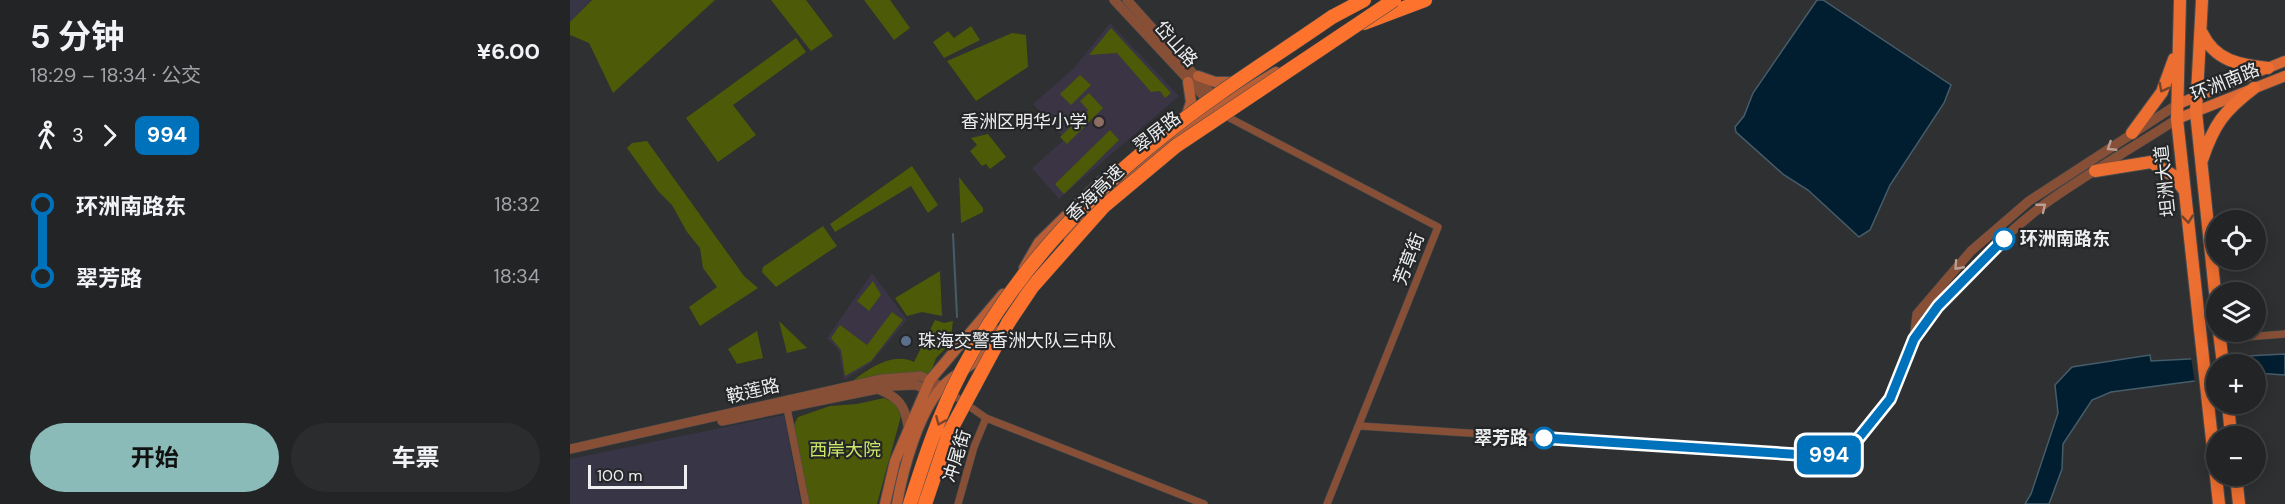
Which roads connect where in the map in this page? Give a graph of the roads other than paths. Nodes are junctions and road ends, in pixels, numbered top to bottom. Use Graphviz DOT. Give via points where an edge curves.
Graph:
graph roads {
  1 [pos="1114,0"];
  2 [pos="1127,0"];
  3 [pos="1353,0"];
  4 [pos="1364,0"];
  5 [pos="1370,0"];
  6 [pos="1394,0"];
  7 [pos="1404,0"];
  8 [pos="1425,0"];
  9 [pos="2180,0"];
  10 [pos="2202,0"];
  11 [pos="1332,17"];
  12 [pos="1359,25"];
  13 [pos="2200,29"];
  14 [pos="2178,37"];
  15 [pos="2285,61"];
  16 [pos="2268,68"];
  17 [pos="2285,76"];
  18 [pos="1193,79"];
  19 [pos="1233,82"];
  20 [pos="2254,88"];
  21 [pos="1209,97"];
  22 [pos="2197,97"];
  23 [pos="2178,104"];
  24 [pos="1218,106"];
  25 [pos="2196,112"];
  26 [pos="1187,114"];
  27 [pos="2177,119"];
  28 [pos="2132,133"];
  29 [pos="2201,164"];
  30 [pos="2095,171"];
  31 [pos="2185,191"];
  32 [pos="2214,282"];
  33 [pos="2266,334"];
  34 [pos="2285,334"];
  35 [pos="1914,339"];
  36 [pos="928,384"];
  37 [pos="876,388"];
  38 [pos="940,390"];
  39 [pos="786,404"];
  40 [pos="986,418"];
  41 [pos="908,426"];
  42 [pos="1360,426"];
  43 [pos="570,449"];
  44 [pos="570,455"];
  45 [pos="895,480"];
  46 [pos="2237,486"];
  47 [pos="806,504"];
  48 [pos="885,504"];
  49 [pos="897,504"];
  50 [pos="910,504"];
  51 [pos="925,504"];
  52 [pos="958,504"];
  53 [pos="1204,504"];
  54 [pos="1327,504"];
  55 [pos="2218,504"];
  56 [pos="2239,504"];
  1 -- 18 [label="street, 岱山路"];
  2 -- 18 [label="street, 岱山路"];
  3 -- 11 [label="highway"];
  4 -- 11 [label="highway, 香海高速"];
  5 -- 19 [label="main road, 翠屏路"];
  6 -- 12 [label="highway, 香海高速, bridge"];
  7 -- 24 [label="main road, 翠屏路"];
  8 -- 12 [label="highway"];
  9 -- 14 [label="highway, 坦洲大道"];
  10 -- 13 [label="highway, 坦洲大道"];
  11 -- 50 [label="highway, 香海高速, one-way, bridge" via="1165,134 1101,189 1022,276 961,373"];
  12 -- 51 [label="highway, 香海高速, bridge" via="1176,146 1103,207 1064,249 1032,287 988,358 950,433"];
  13 -- 16 [label="highway" via="2208,45 2220,56 2240,65"];
  13 -- 22 [label="highway, 坦洲大道"];
  14 -- 23 [label="highway, 坦洲大道"];
  14 -- 28 [label="highway, one-way" via="2162,92"];
  15 -- 16 [label="main road, 环洲南路"];
  16 -- 22 [label="main road, 环洲南路"];
  17 -- 20 [label="main road, 环洲南路"];
  18 -- 19 [label="main road"];
  18 -- 21 [label="street, 岱山路"];
  18 -- 26 [label="main road"];
  19 -- 21 [label="main road, 翠屏路"];
  20 -- 25 [label="main road, 环洲南路"];
  20 -- 29 [label="highway" via="2234,103 2212,129"];
  21 -- 24 [label="street, 岱山路"];
  21 -- 26 [label="main road, 翠屏路"];
  22 -- 23 [label="main road, 环洲南路"];
  22 -- 25 [label="highway, 坦洲大道"];
  23 -- 27 [label="highway, 坦洲大道"];
  23 -- 28 [label="street"];
  24 -- 38 [label="main road, 翠屏路" via="1143,164 1084,217 979,357"];
  24 -- 42 [label="street, 芳草街" via="1225,117 1438,227"];
  25 -- 27 [label="main road, 环洲南路"];
  25 -- 29 [label="highway, 坦洲大道"];
  26 -- 36 [label="main road, 翠屏路" via="1110,173 1039,242 1018,278"];
  27 -- 30 [label="street"];
  27 -- 31 [label="highway, 坦洲大道"];
  28 -- 35 [label="street, one-way" via="2029,201 1971,251 1917,314"];
  29 -- 32 [label="highway, 坦洲大道"];
  30 -- 31 [label="highway" via="2151,162 2174,176"];
  35 -- 30 [label="street, one-way" via="1938,306 1990,251 2046,204"];
  31 -- 55 [label="highway, 坦洲大道, one-way"];
  33 -- 34 [label="street"];
  35 -- 42 [label="street" via="1890,399 1849,450 1834,454"];
  36 -- 37 [label="street, 鞍莲路"];
  36 -- 38 [label="street, 鞍莲路"];
  36 -- 39 [label="street, 鞍莲路" via="921,376 902,376"];
  36 -- 41 [label="main road, 翠屏路"];
  37 -- 39 [label="street, 鞍莲路"];
  37 -- 41 [label="street" via="892,394 903,405"];
  38 -- 40 [label="street"];
  38 -- 45 [label="main road, 翠屏路"];
  39 -- 43 [label="street, 鞍莲路"];
  39 -- 44 [label="street, 鞍莲路"];
  39 -- 47 [label="street"];
  40 -- 52 [label="street, 冲尾街"];
  40 -- 53 [label="street"];
  41 -- 45 [label="main road, 翠屏路"];
  42 -- 54 [label="street, 芳草街"];
  45 -- 48 [label="main road, 翠屏路"];
  45 -- 49 [label="main road, 翠屏路"];
  46 -- 56 [label="highway"];
}
